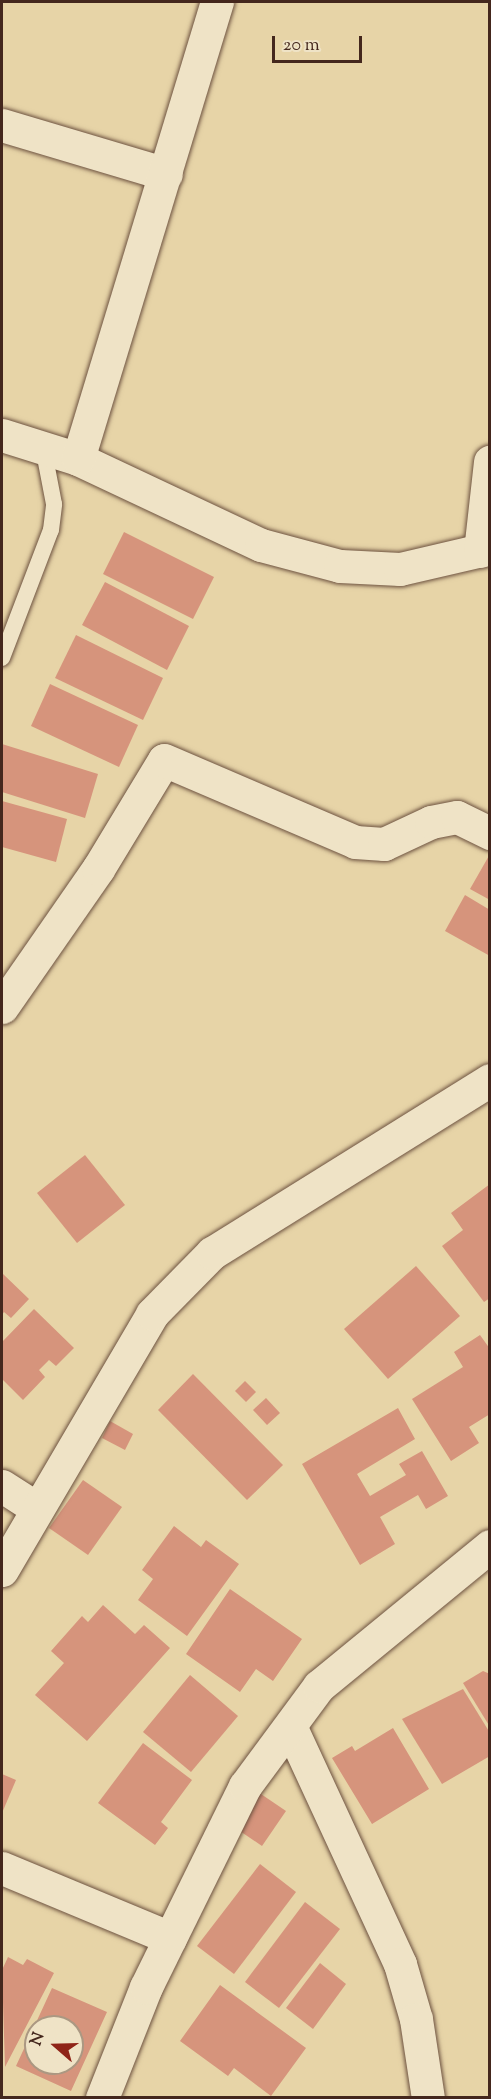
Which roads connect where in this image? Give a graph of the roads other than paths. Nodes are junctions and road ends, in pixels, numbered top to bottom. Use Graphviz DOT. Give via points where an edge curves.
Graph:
graph roads {
  1 [pos="217,2"];
  2 [pos="2,125"];
  3 [pos="166,174"];
  4 [pos="2,435"];
  5 [pos="43,447"];
  6 [pos="78,459"];
  7 [pos="489,462"];
  8 [pos="485,550"];
  9 [pos="2,658"];
  10 [pos="489,833"];
  11 [pos="2,1007"];
  12 [pos="489,1080"];
  13 [pos="2,1486"];
  14 [pos="36,1508"];
  15 [pos="489,1546"];
  16 [pos="2,1570"];
  17 [pos="291,1728"];
  18 [pos="2,1868"];
  19 [pos="170,1938"];
  20 [pos="102,2097"];
  21 [pos="428,2097"];
  1 -- 3 [label="street"];
  2 -- 3 [label="street"];
  3 -- 6 [label="street"];
  4 -- 5 [label="street"];
  5 -- 6 [label="street"];
  5 -- 9 [label="lane" via="54,504 51,530"];
  6 -- 8 [label="street" via="261,546 340,566 400,569"];
  7 -- 8 [label="street"];
  10 -- 11 [label="street" via="457,817 431,822 384,844 355,842 164,760 98,869"];
  12 -- 14 [label="street" via="212,1253 152,1314"];
  13 -- 14 [label="street"];
  14 -- 16 [label="street"];
  15 -- 17 [label="street" via="319,1686"];
  17 -- 19 [label="street" via="245,1786"];
  17 -- 21 [label="street" via="400,1964 416,2019"];
  18 -- 19 [label="street"];
  19 -- 20 [label="street"];
}
